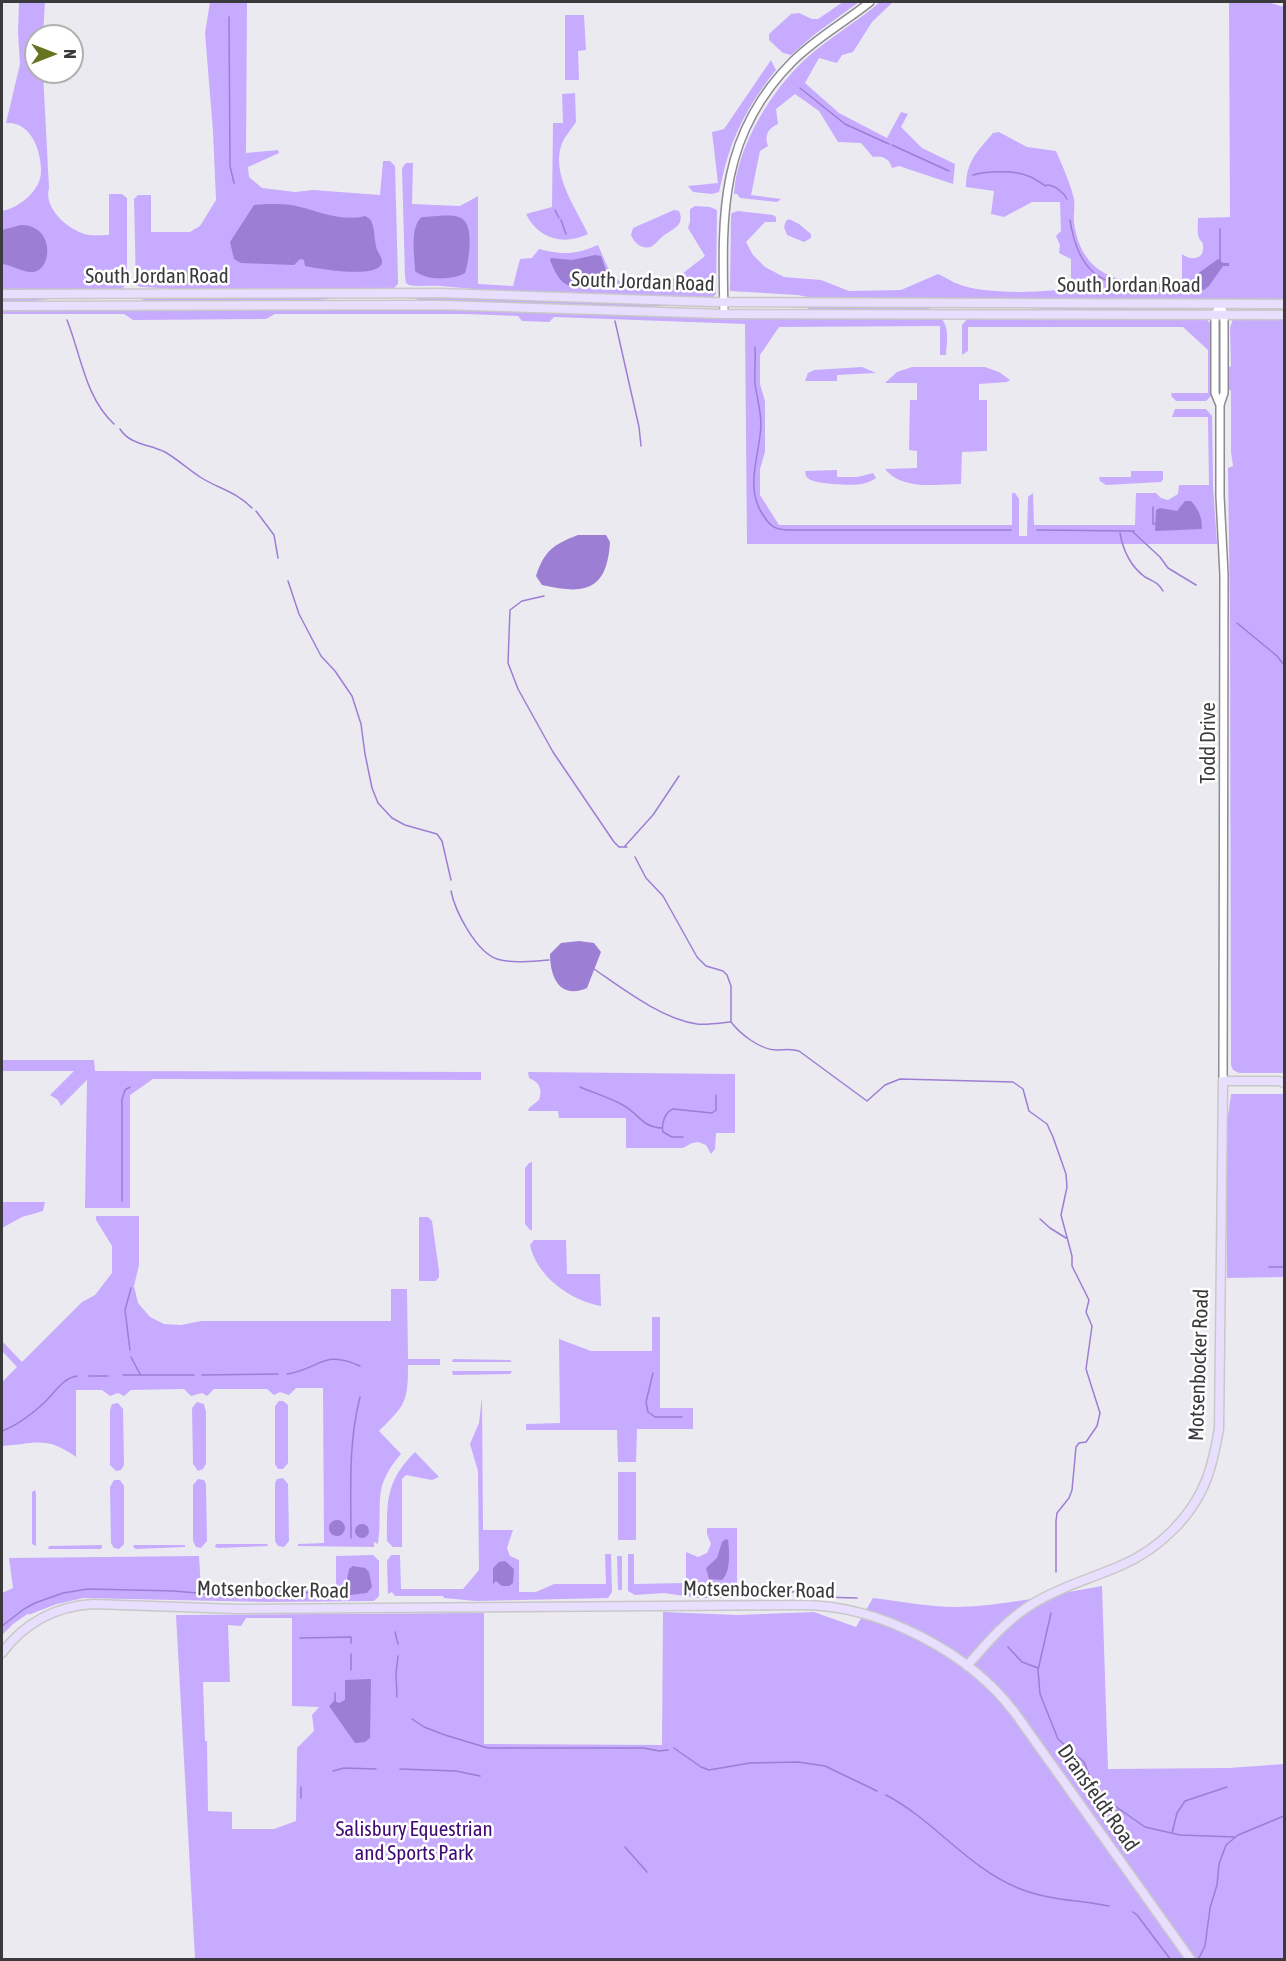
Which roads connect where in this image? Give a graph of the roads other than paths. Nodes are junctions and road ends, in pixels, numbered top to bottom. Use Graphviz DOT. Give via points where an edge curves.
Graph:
graph roads {
  1 [pos="870,2"];
  2 [pos="2,294"];
  3 [pos="724,302"];
  4 [pos="1284,303"];
  5 [pos="1220,304"];
  6 [pos="2,306"];
  7 [pos="724,314"];
  8 [pos="1220,315"];
  9 [pos="1284,315"];
  10 [pos="1223,1081"];
  11 [pos="1283,1081"];
  12 [pos="2,1653"];
  13 [pos="967,1666"];
  14 [pos="1191,1959"];
  1 -- 3 [label="street" via="793,61 768,90 748,125 733,162 726,196"];
  2 -- 3 [label="main road, South Jordan Road" via="440,293"];
  3 -- 5 [label="main road, South Jordan Road"];
  3 -- 7 [label="street"];
  4 -- 5 [label="main road, South Jordan Road"];
  5 -- 8 [label="street, Todd Drive"];
  6 -- 7 [label="main road, South Jordan Road" via="440,305"];
  7 -- 8 [label="main road, South Jordan Road"];
  8 -- 9 [label="main road, South Jordan Road"];
  8 -- 10 [label="street, Todd Drive" via="1224,393 1220,405 1224,575"];
  10 -- 11 [label="main road"];
  10 -- 13 [label="main road, Motsenbocker Road" via="1219,1429 1206,1480 1183,1519 1149,1550 1030,1605 1003,1626"];
  12 -- 13 [label="main road, Motsenbocker Road" via="19,1633 40,1618 93,1604 237,1609 814,1605 899,1627"];
  13 -- 14 [label="main road, Dransfeldt Road" via="994,1687 1011,1707"];
}
